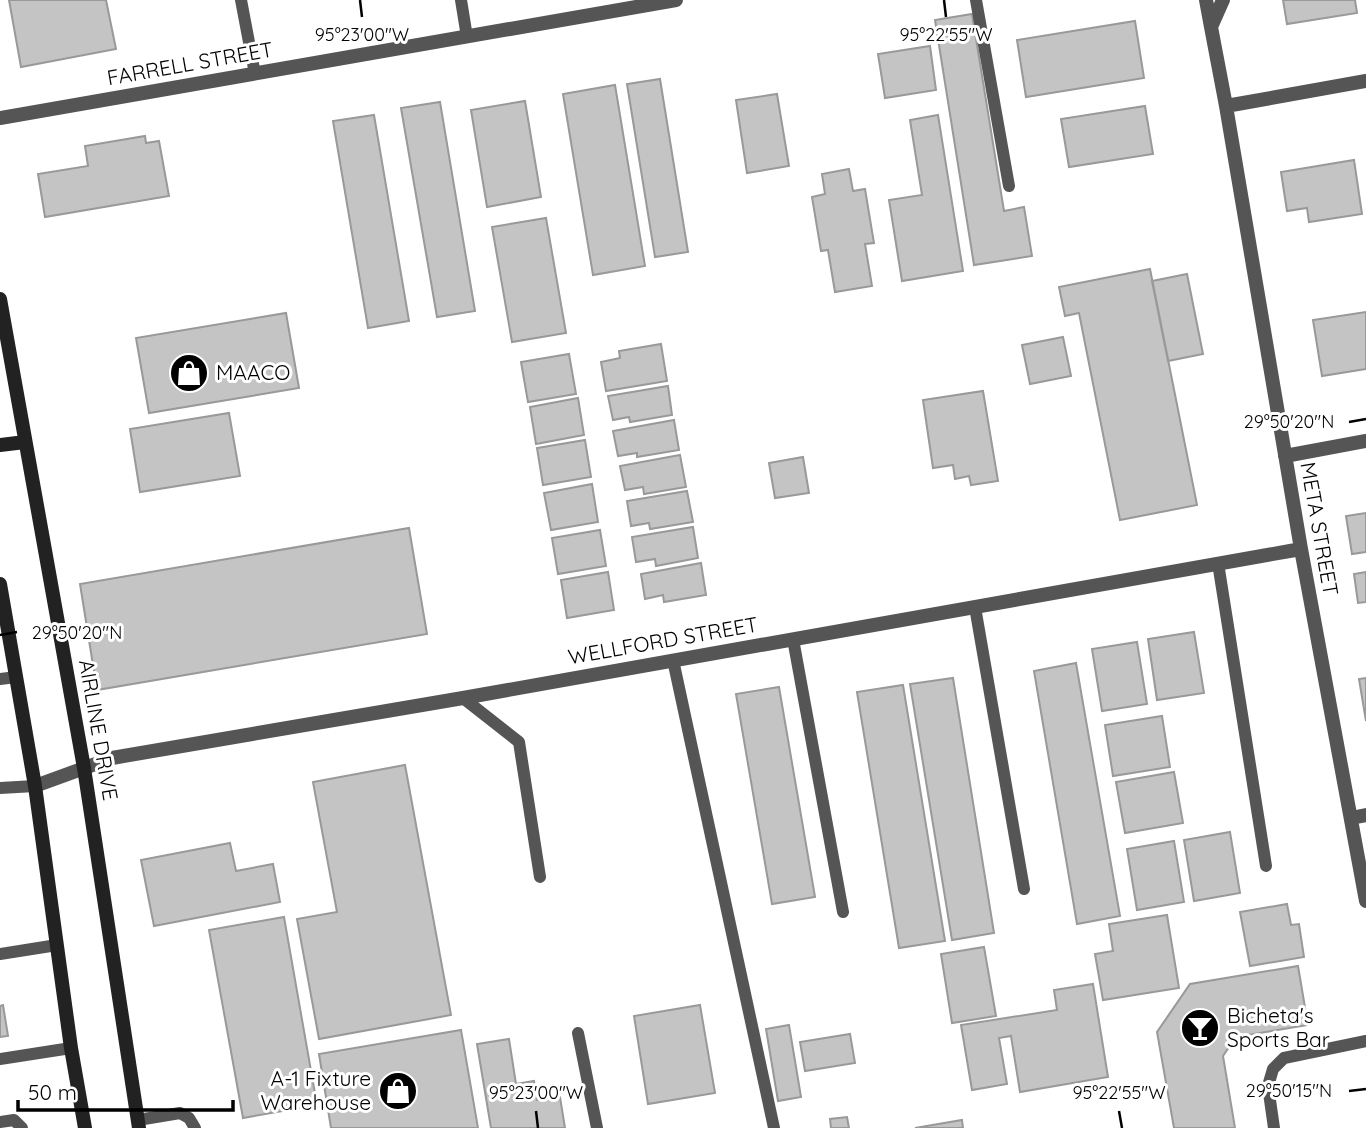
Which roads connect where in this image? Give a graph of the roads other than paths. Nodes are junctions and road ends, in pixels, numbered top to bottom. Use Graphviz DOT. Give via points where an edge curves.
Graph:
graph roads {
  1 [pos="241,0"];
  2 [pos="461,0"];
  3 [pos="676,0"];
  4 [pos="976,0"];
  5 [pos="1206,0"];
  6 [pos="1223,0"];
  7 [pos="1211,27"];
  8 [pos="467,37"];
  9 [pos="255,74"];
  10 [pos="1366,81"];
  11 [pos="1226,106"];
  12 [pos="0,118"];
  13 [pos="1009,186"];
  14 [pos="0,299"];
  15 [pos="25,442"];
  16 [pos="1366,442"];
  17 [pos="0,445"];
  18 [pos="1285,456"];
  19 [pos="1301,549"];
  20 [pos="1218,563"];
  21 [pos="0,584"];
  22 [pos="975,607"];
  23 [pos="793,639"];
  24 [pos="673,660"];
  25 [pos="16,677"];
  26 [pos="0,679"];
  27 [pos="463,698"];
  28 [pos="84,768"];
  29 [pos="35,786"];
  30 [pos="0,788"];
  31 [pos="1366,815"];
  32 [pos="1351,818"];
  33 [pos="1266,866"];
  34 [pos="540,877"];
  35 [pos="1024,889"];
  36 [pos="1366,901"];
  37 [pos="843,912"];
  38 [pos="57,945"];
  39 [pos="0,954"];
  40 [pos="578,1034"];
  41 [pos="1366,1041"];
  42 [pos="71,1048"];
  43 [pos="0,1059"];
  44 [pos="0,1122"];
  45 [pos="139,1124"];
  46 [pos="22,1128"];
  47 [pos="85,1128"];
  48 [pos="195,1128"];
  49 [pos="597,1128"];
  50 [pos="774,1128"];
  51 [pos="1274,1128"];
  1 -- 9 [label="lane"];
  2 -- 8 [label="lane"];
  3 -- 8 [label="street, FARRELL STREET"];
  4 -- 13 [label="lane"];
  5 -- 7 [label="street, META STREET"];
  6 -- 7 [label="street"];
  7 -- 11 [label="street, META STREET"];
  8 -- 9 [label="street, FARRELL STREET"];
  9 -- 12 [label="street, FARRELL STREET"];
  10 -- 11 [label="street"];
  11 -- 18 [label="street, META STREET"];
  14 -- 15 [label="main road, AIRLINE DRIVE"];
  15 -- 17 [label="main road"];
  15 -- 28 [label="main road, AIRLINE DRIVE"];
  16 -- 18 [label="street"];
  18 -- 19 [label="street, META STREET"];
  19 -- 20 [label="street, WELLFORD STREET"];
  19 -- 32 [label="street, META STREET"];
  20 -- 22 [label="street, WELLFORD STREET"];
  20 -- 33 [label="lane"];
  21 -- 25 [label="main road"];
  22 -- 23 [label="street, WELLFORD STREET"];
  22 -- 35 [label="lane"];
  23 -- 24 [label="street, WELLFORD STREET"];
  23 -- 37 [label="lane"];
  24 -- 27 [label="street, WELLFORD STREET"];
  24 -- 50 [label="lane"];
  25 -- 26 [label="lane"];
  25 -- 29 [label="main road"];
  27 -- 28 [label="street, WELLFORD STREET" via="112,758"];
  27 -- 34 [label="lane" via="519,741"];
  28 -- 29 [label="street, WELLFORD STREET"];
  28 -- 45 [label="main road, AIRLINE DRIVE"];
  29 -- 30 [label="lane"];
  29 -- 38 [label="main road"];
  31 -- 32 [label="street"];
  32 -- 36 [label="street, META STREET"];
  38 -- 39 [label="lane"];
  38 -- 42 [label="main road"];
  40 -- 49 [label="lane"];
  41 -- 51 [label="lane" via="1284,1058 1273,1069 1268,1086"];
  42 -- 43 [label="lane"];
  42 -- 47 [label="main road"];
  44 -- 46 [label="lane" via="14,1120"];
  45 -- 48 [label="lane" via="180,1113"];
}
